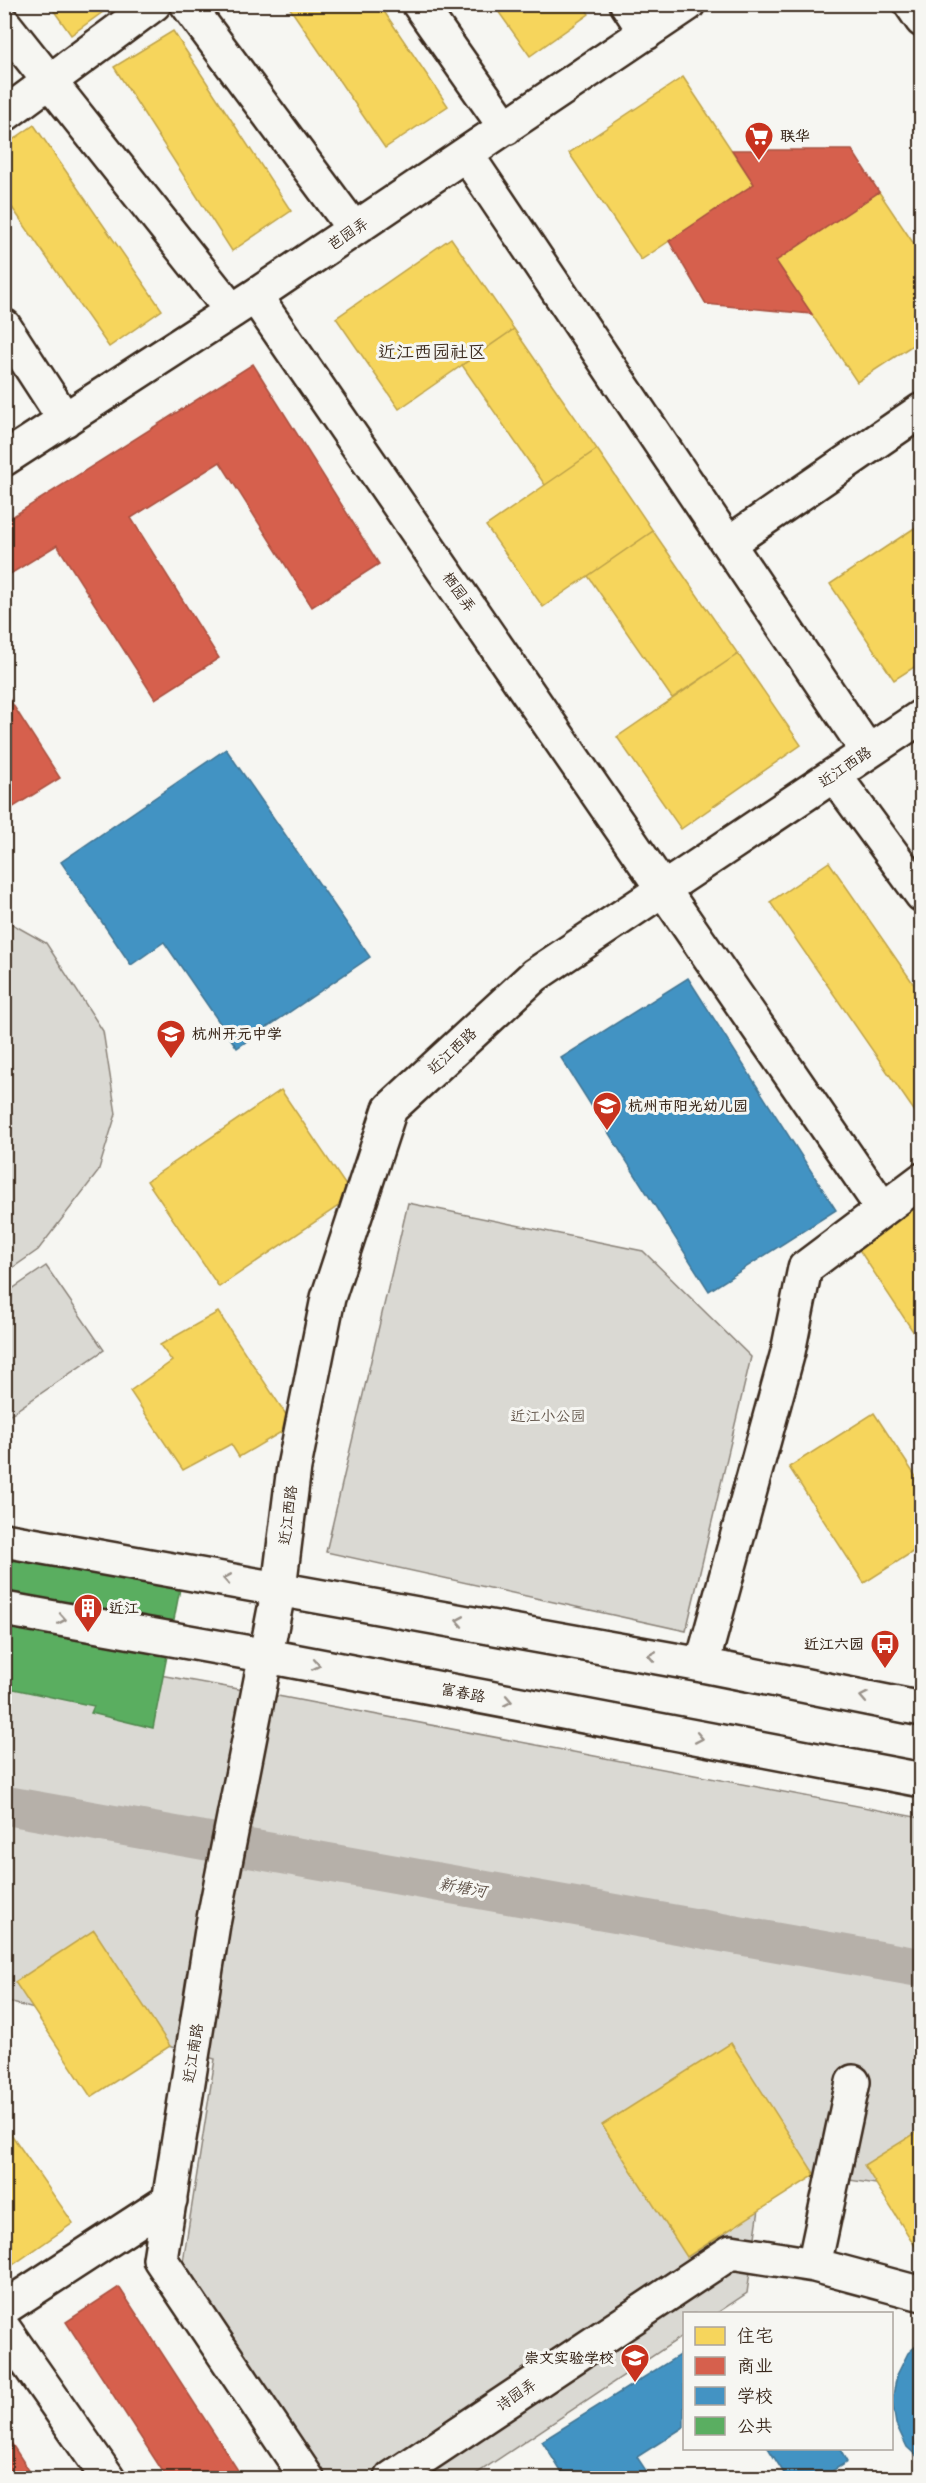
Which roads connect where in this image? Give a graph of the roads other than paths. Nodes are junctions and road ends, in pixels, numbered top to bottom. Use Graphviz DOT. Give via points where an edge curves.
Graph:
graph roads {
  1 [pos="154,4"];
  2 [pos="187,4"];
  3 [pos="419,4"];
  4 [pos="627,4"];
  5 [pos="688,4"];
  6 [pos="911,4"];
  7 [pos="921,20"];
  8 [pos="4,24"];
  9 [pos="646,33"];
  10 [pos="51,81"];
  11 [pos="4,116"];
  12 [pos="506,128"];
  13 [pos="466,154"];
  14 [pos="354,229"];
  15 [pos="243,304"];
  16 [pos="4,326"];
  17 [pos="921,410"];
  18 [pos="65,420"];
  19 [pos="4,459"];
  20 [pos="729,543"];
  21 [pos="921,716"];
  22 [pos="868,752"];
  23 [pos="834,775"];
  24 [pos="664,889"];
  25 [pos="921,895"];
  26 [pos="921,1180"];
  27 [pos="883,1209"];
  28 [pos="4,1540"];
  29 [pos="279,1588"];
  30 [pos="4,1609"];
  31 [pos="267,1656"];
  32 [pos="702,1665"];
  33 [pos="921,1709"];
  34 [pos="921,1780"];
  35 [pos="853,2082"];
  36 [pos="170,2200"];
  37 [pos="814,2265"];
  38 [pos="921,2294"];
  39 [pos="4,2308"];
  40 [pos="4,2329"];
  41 [pos="108,2478"];
  42 [pos="307,2478"];
  43 [pos="392,2478"];
  1 -- 10 [label="street"];
  2 -- 14 [label="street"];
  3 -- 12 [label="street"];
  4 -- 9 [label="street"];
  5 -- 9 [label="street, 芭园弄"];
  6 -- 7 [label="street"];
  8 -- 10 [label="street, 栖园弄"];
  9 -- 12 [label="street, 芭园弄"];
  10 -- 11 [label="street"];
  10 -- 15 [label="street, 栖园弄"];
  12 -- 13 [label="street, 芭园弄"];
  13 -- 14 [label="street, 芭园弄"];
  13 -- 20 [label="street"];
  14 -- 15 [label="street, 芭园弄"];
  15 -- 18 [label="street, 芭园弄"];
  15 -- 24 [label="street, 栖园弄"];
  16 -- 18 [label="street"];
  17 -- 20 [label="street"];
  18 -- 19 [label="street, 芭园弄"];
  20 -- 22 [label="street"];
  21 -- 22 [label="street, 近江西路"];
  22 -- 23 [label="street, 近江西路"];
  23 -- 24 [label="street, 近江西路"];
  23 -- 25 [label="street"];
  24 -- 27 [label="street, 栖园弄"];
  24 -- 29 [label="street, 近江西路" via="535,975 390,1109 328,1298 294,1467"];
  26 -- 27 [label="street"];
  27 -- 32 [label="street" via="805,1268 788,1352"];
  29 -- 28 [label="street, one-way"];
  29 -- 31 [label="street, 近江南路"];
  32 -- 29 [label="street, one-way"];
  30 -- 31 [label="street, 富春路, one-way"];
  31 -- 34 [label="street, 富春路, one-way"];
  31 -- 36 [label="street, 近江南路" via="213,1924"];
  33 -- 32 [label="street, one-way"];
  35 -- 37 [label="street"];
  36 -- 39 [label="street"];
  36 -- 42 [label="street, 近江南路" via="160,2259"];
  37 -- 38 [label="street"];
  37 -- 43 [label="street, 诗园弄" via="731,2252"];
  40 -- 41 [label="street"];
}
